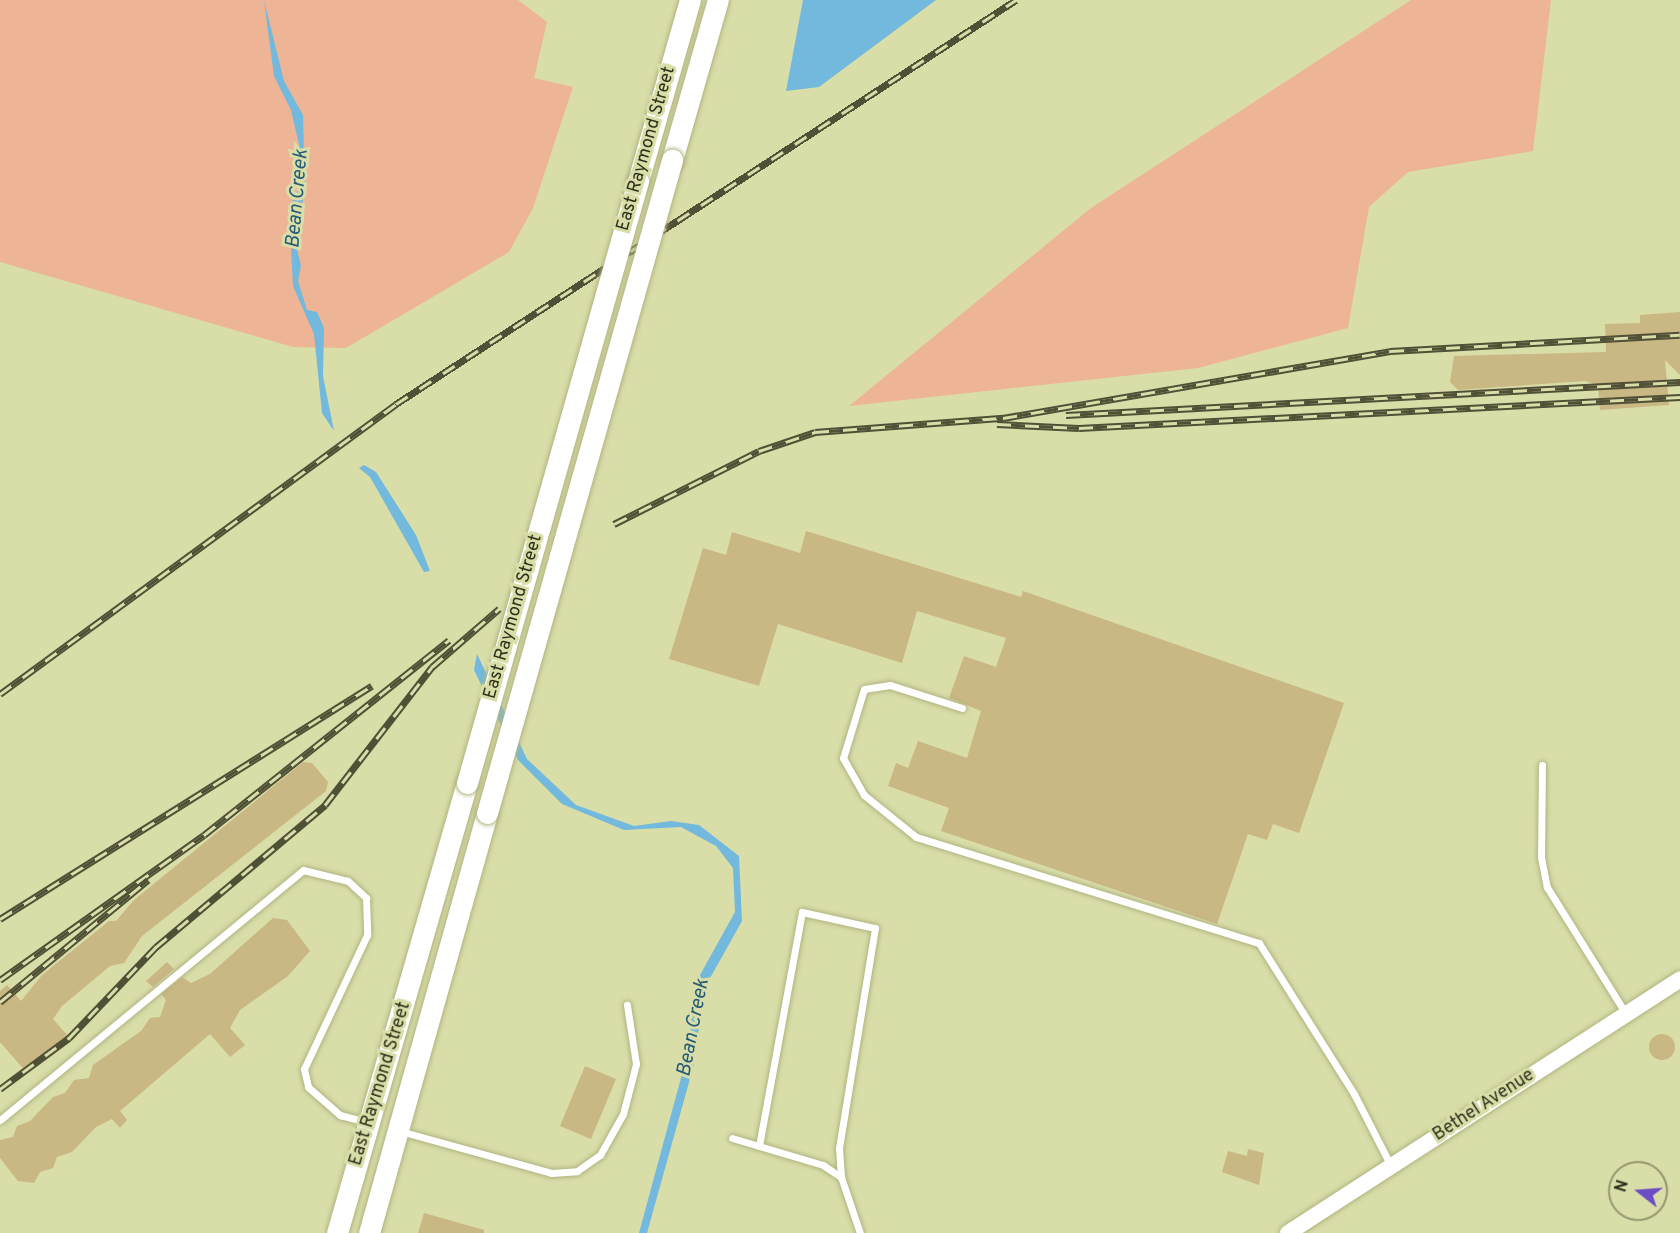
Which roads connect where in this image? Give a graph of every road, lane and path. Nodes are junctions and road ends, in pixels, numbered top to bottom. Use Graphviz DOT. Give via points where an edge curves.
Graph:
graph roads {
  1 [pos="690,0"];
  2 [pos="718,0"];
  3 [pos="962,708"];
  4 [pos="1542,765"];
  5 [pos="1680,979"];
  6 [pos="627,1005"];
  7 [pos="1626,1014"];
  8 [pos="0,1120"];
  9 [pos="368,1123"];
  10 [pos="398,1131"];
  11 [pos="732,1138"];
  12 [pos="759,1146"];
  13 [pos="1391,1166"];
  14 [pos="842,1177"];
  15 [pos="337,1233"];
  16 [pos="369,1233"];
  17 [pos="860,1233"];
  18 [pos="1288,1233"];
  1 -- 9 [label="main road, East Raymond Street, bridge"];
  2 -- 10 [label="main road, East Raymond Street, bridge"];
  3 -- 13 [label="lane" via="890,685 864,689 843,758 864,795 916,837 1259,943 1354,1094"];
  4 -- 7 [label="lane" via="1541,857 1547,887"];
  5 -- 7 [label="street, Bethel Avenue"];
  6 -- 10 [label="lane" via="636,1064 623,1114 600,1155 577,1170 551,1173"];
  7 -- 13 [label="street, Bethel Avenue"];
  8 -- 9 [label="lane" via="303,870 348,881 366,898 367,935 303,1069 308,1087 340,1115"];
  9 -- 10 [label="main road"];
  9 -- 15 [label="main road, East Raymond Street"];
  10 -- 16 [label="main road, East Raymond Street"];
  11 -- 12 [label="lane"];
  12 -- 14 [label="lane" via="822,1165"];
  12 -- 14 [label="lane" via="802,912 875,928 839,1148"];
  13 -- 18 [label="street, Bethel Avenue"];
  14 -- 17 [label="lane"];
}
